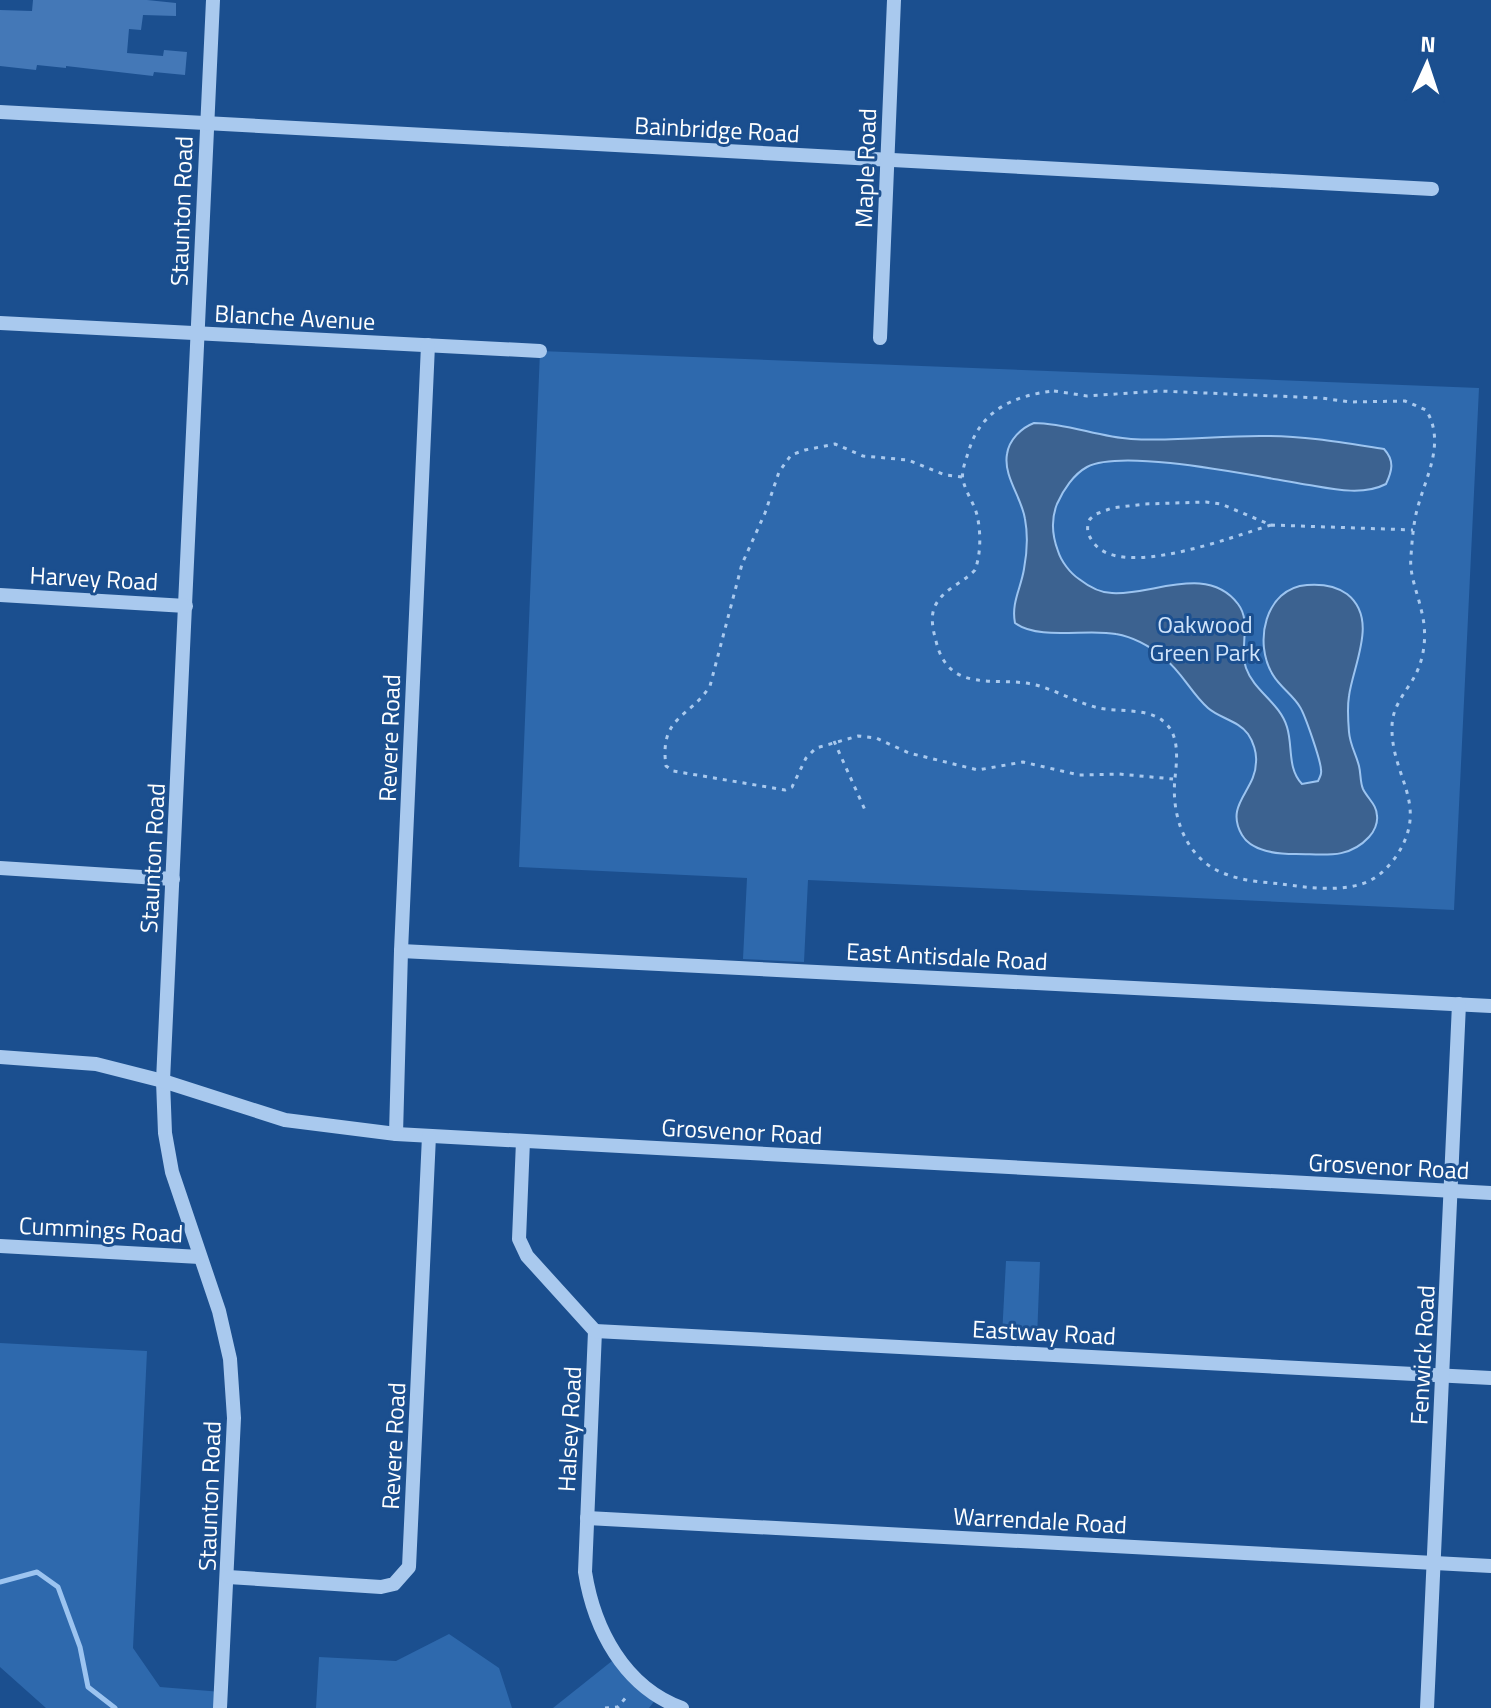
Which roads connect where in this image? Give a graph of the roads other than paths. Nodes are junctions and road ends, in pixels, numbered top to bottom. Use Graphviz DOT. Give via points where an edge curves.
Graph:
graph roads {
  1 [pos="213,0"];
  2 [pos="894,0"];
  3 [pos="0,112"];
  4 [pos="207,123"];
  5 [pos="888,160"];
  6 [pos="1432,189"];
  7 [pos="0,323"];
  8 [pos="199,335"];
  9 [pos="880,338"];
  10 [pos="428,345"];
  11 [pos="540,351"];
  12 [pos="0,595"];
  13 [pos="186,606"];
  14 [pos="0,868"];
  15 [pos="173,879"];
  16 [pos="401,951"];
  17 [pos="1459,1004"];
  18 [pos="1491,1006"];
  19 [pos="0,1057"];
  20 [pos="163,1081"];
  21 [pos="396,1134"];
  22 [pos="429,1136"];
  23 [pos="523,1141"];
  24 [pos="1452,1191"];
  25 [pos="1491,1193"];
  26 [pos="0,1246"];
  27 [pos="200,1257"];
  28 [pos="595,1331"];
  29 [pos="1442,1375"];
  30 [pos="1491,1378"];
  31 [pos="587,1518"];
  32 [pos="1434,1563"];
  33 [pos="1491,1566"];
  34 [pos="228,1577"];
  35 [pos="220,1708"];
  36 [pos="682,1708"];
  37 [pos="1427,1708"];
  1 -- 4 [label="street, Staunton Road"];
  2 -- 5 [label="street, Maple Road"];
  3 -- 4 [label="street, Bainbridge Road"];
  4 -- 5 [label="street, Bainbridge Road"];
  4 -- 8 [label="street, Staunton Road"];
  5 -- 6 [label="street, Bainbridge Road"];
  5 -- 9 [label="street, Maple Road"];
  7 -- 8 [label="street, Blanche Avenue"];
  8 -- 10 [label="street, Blanche Avenue"];
  8 -- 13 [label="street, Staunton Road"];
  10 -- 11 [label="street, Blanche Avenue"];
  10 -- 16 [label="street, Revere Road"];
  12 -- 13 [label="street, Harvey Road"];
  13 -- 15 [label="street, Staunton Road"];
  14 -- 15 [label="street"];
  15 -- 20 [label="street, Staunton Road"];
  16 -- 17 [label="street, East Antisdale Road"];
  16 -- 21 [label="street, Revere Road"];
  17 -- 18 [label="street, East Antisdale Road"];
  17 -- 24 [label="street, Fenwick Road"];
  19 -- 20 [label="street, Grosvenor Road" via="96,1064"];
  20 -- 21 [label="street, Grosvenor Road" via="285,1120"];
  20 -- 27 [label="street, Staunton Road" via="172,1172"];
  21 -- 22 [label="street, Grosvenor Road"];
  22 -- 23 [label="street, Grosvenor Road"];
  22 -- 34 [label="street, Revere Road" via="409,1567 394,1584 381,1587"];
  23 -- 24 [label="street, Grosvenor Road"];
  23 -- 28 [label="street" via="519,1239 527,1256"];
  24 -- 25 [label="street, Grosvenor Road"];
  24 -- 29 [label="street, Fenwick Road"];
  26 -- 27 [label="street, Cummings Road"];
  27 -- 34 [label="street, Staunton Road" via="230,1359 234,1418"];
  28 -- 29 [label="street, Eastway Road"];
  28 -- 31 [label="street, Halsey Road"];
  29 -- 30 [label="street, Eastway Road"];
  29 -- 32 [label="street, Fenwick Road"];
  31 -- 32 [label="street, Warrendale Road"];
  31 -- 36 [label="street, Halsey Road" via="585,1572 596,1620 624,1667"];
  32 -- 33 [label="street, Warrendale Road"];
  32 -- 37 [label="street, Fenwick Road"];
  34 -- 35 [label="street, Staunton Road"];
}
